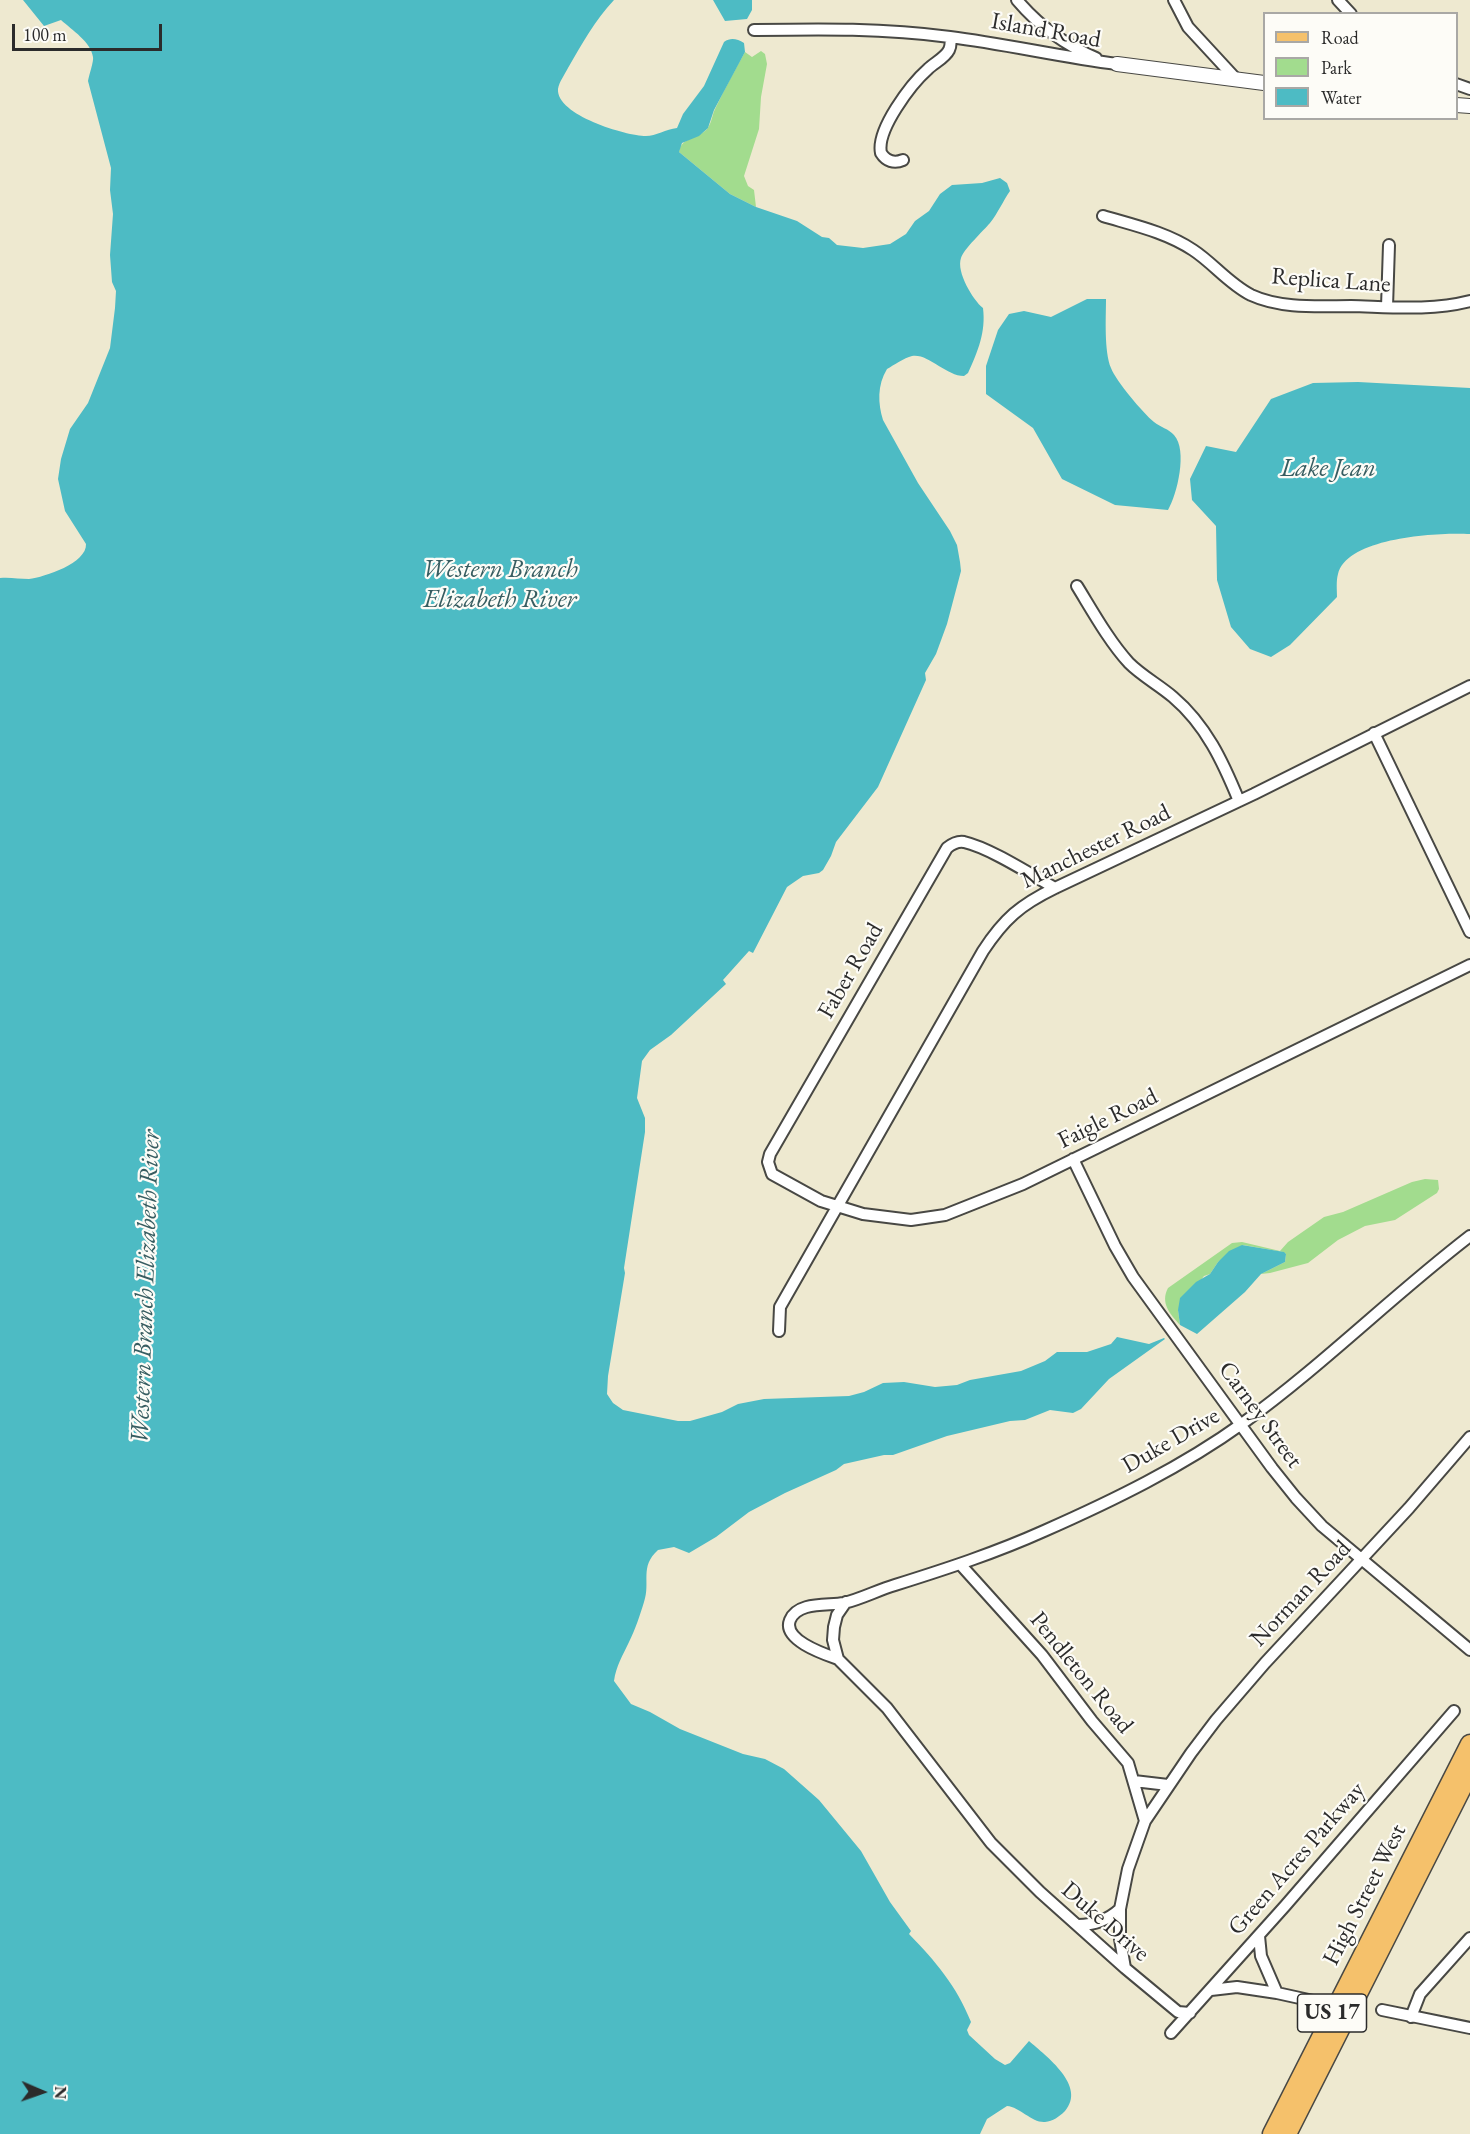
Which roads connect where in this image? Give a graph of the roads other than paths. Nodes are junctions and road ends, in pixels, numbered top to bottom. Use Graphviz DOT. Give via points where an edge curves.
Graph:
graph roads {
  1 [pos="1017,0"];
  2 [pos="1174,0"];
  3 [pos="1338,0"];
  4 [pos="1349,12"];
  5 [pos="754,30"];
  6 [pos="950,37"];
  7 [pos="1117,64"];
  8 [pos="1236,79"];
  9 [pos="1263,83"];
  10 [pos="903,160"];
  11 [pos="1103,216"];
  12 [pos="1389,245"];
  13 [pos="1470,301"];
  14 [pos="1387,307"];
  15 [pos="1077,586"];
  16 [pos="1470,686"];
  17 [pos="1374,733"];
  18 [pos="1239,801"];
  19 [pos="1054,888"];
  20 [pos="1470,932"];
  21 [pos="1470,965"];
  22 [pos="771,1154"];
  23 [pos="1072,1159"];
  24 [pos="837,1206"];
  25 [pos="1470,1236"];
  26 [pos="779,1331"];
  27 [pos="1241,1424"];
  28 [pos="1470,1437"];
  29 [pos="1362,1560"];
  30 [pos="960,1564"];
  31 [pos="846,1602"];
  32 [pos="1470,1650"];
  33 [pos="838,1659"];
  34 [pos="1454,1711"];
  35 [pos="1470,1744"];
  36 [pos="1470,1772"];
  37 [pos="1134,1781"];
  38 [pos="1168,1785"];
  39 [pos="1145,1821"];
  40 [pos="1120,1909"];
  41 [pos="1078,1925"];
  42 [pos="1259,1936"];
  43 [pos="1470,1938"];
  44 [pos="1125,1968"];
  45 [pos="1210,1990"];
  46 [pos="1277,1993"];
  47 [pos="1336,2006"];
  48 [pos="1382,2010"];
  49 [pos="1190,2013"];
  50 [pos="1410,2017"];
  51 [pos="1470,2028"];
  52 [pos="1172,2033"];
  53 [pos="1272,2134"];
  54 [pos="1287,2134"];
  1 -- 7 [label="street" via="1037,22 1067,44"];
  2 -- 8 [label="street" via="1188,27"];
  3 -- 4 [label="street"];
  5 -- 6 [label="street, Island Road" via="843,28"];
  6 -- 7 [label="street, Island Road"];
  6 -- 10 [label="street" via="946,55 918,80 887,126 881,153 892,162"];
  7 -- 8 [label="street"];
  8 -- 9 [label="street"];
  11 -- 14 [label="street, Replica Lane" via="1174,239 1250,294 1265,300 1310,306"];
  12 -- 14 [label="street"];
  13 -- 14 [label="street, Replica Lane" via="1433,308"];
  15 -- 18 [label="street" via="1130,663 1173,697 1199,724"];
  16 -- 17 [label="street, Manchester Road"];
  17 -- 18 [label="street, Manchester Road"];
  17 -- 20 [label="street"];
  18 -- 19 [label="street, Manchester Road"];
  19 -- 22 [label="street, Faber Road" via="964,842 945,850"];
  19 -- 24 [label="street, Manchester Road" via="1017,909 997,929"];
  21 -- 23 [label="street, Faigle Road"];
  22 -- 24 [label="street, Faigle Road" via="768,1162 772,1174"];
  23 -- 24 [label="street, Faigle Road" via="975,1205 937,1217 887,1218"];
  23 -- 27 [label="street, Carney Street" via="1115,1246 1148,1301"];
  24 -- 26 [label="street, Manchester Road" via="780,1307"];
  25 -- 27 [label="street, Duke Drive"];
  27 -- 29 [label="street, Carney Street" via="1296,1498"];
  27 -- 30 [label="street, Duke Drive" via="1105,1502 999,1551"];
  28 -- 29 [label="street, Norman Road"];
  29 -- 32 [label="street, Carney Street"];
  29 -- 38 [label="street, Norman Road" via="1265,1663"];
  30 -- 31 [label="street, Duke Drive"];
  30 -- 37 [label="street, Pendleton Road" via="1042,1655 1128,1763"];
  31 -- 33 [label="street" via="834,1627"];
  31 -- 33 [label="street, Duke Drive" via="803,1608 789,1623 793,1635 806,1645"];
  33 -- 41 [label="street, Duke Drive" via="887,1708 991,1843"];
  34 -- 42 [label="street, Green Acres Parkway"];
  35 -- 47 [label="main road, High Street West / US 17"];
  36 -- 54 [label="main road, High Street West / US 17"];
  37 -- 38 [label="street"];
  37 -- 39 [label="street, Pendleton Road"];
  38 -- 39 [label="street, Norman Road"];
  39 -- 40 [label="street, Norman Road" via="1128,1869"];
  40 -- 41 [label="street" via="1106,1920"];
  40 -- 44 [label="street, Norman Road"];
  41 -- 44 [label="street, Duke Drive"];
  42 -- 45 [label="street, Green Acres Parkway"];
  42 -- 46 [label="street" via="1261,1956"];
  43 -- 50 [label="street" via="1420,1994"];
  44 -- 49 [label="street, Duke Drive" via="1178,2012"];
  45 -- 46 [label="street" via="1237,1987"];
  45 -- 49 [label="street, Green Acres Parkway"];
  46 -- 47 [label="street"];
  47 -- 53 [label="main road, High Street West / US 17"];
  48 -- 50 [label="street"];
  49 -- 52 [label="street, Green Acres Parkway"];
  50 -- 51 [label="street"];
}
